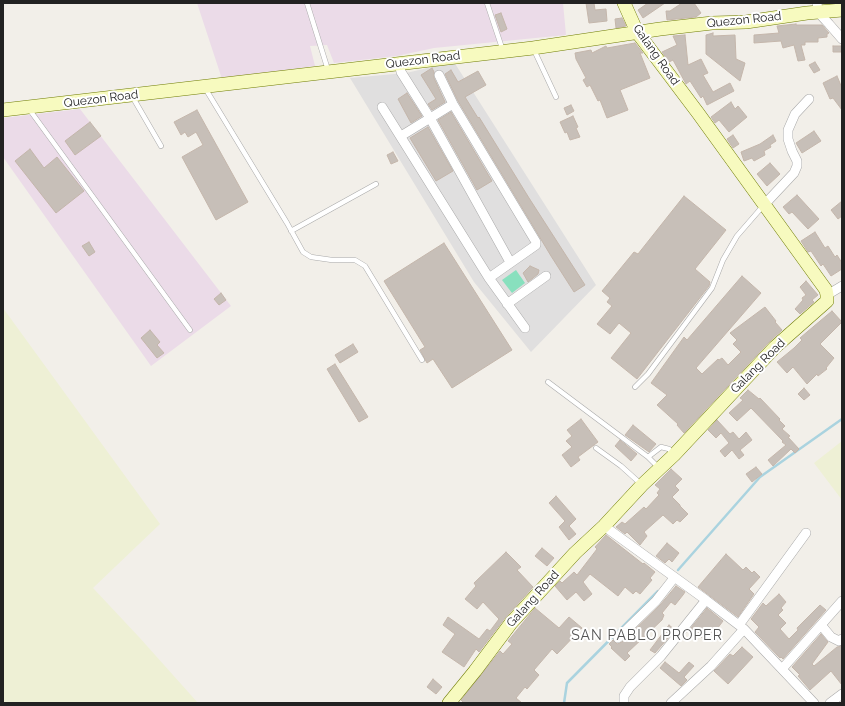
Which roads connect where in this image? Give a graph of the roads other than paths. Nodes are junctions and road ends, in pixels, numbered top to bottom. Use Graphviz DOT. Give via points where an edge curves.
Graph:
graph roads {
  1 [pos="307,3"];
  2 [pos="487,3"];
  3 [pos="624,3"];
  4 [pos="812,8"];
  5 [pos="842,10"];
  6 [pos="637,32"];
  7 [pos="842,40"];
  8 [pos="533,48"];
  9 [pos="503,51"];
  10 [pos="399,63"];
  11 [pos="328,72"];
  12 [pos="439,75"];
  13 [pos="204,86"];
  14 [pos="131,95"];
  15 [pos="556,97"];
  16 [pos="809,99"];
  17 [pos="453,104"];
  18 [pos="28,107"];
  19 [pos="382,107"];
  20 [pos="3,110"];
  21 [pos="430,118"];
  22 [pos="401,136"];
  23 [pos="161,146"];
  24 [pos="376,184"];
  25 [pos="764,205"];
  26 [pos="291,230"];
  27 [pos="510,262"];
  28 [pos="546,276"];
  29 [pos="489,278"];
  30 [pos="842,286"];
  31 [pos="828,295"];
  32 [pos="507,304"];
  33 [pos="525,328"];
  34 [pos="190,330"];
  35 [pos="422,360"];
  36 [pos="548,382"];
  37 [pos="635,387"];
  38 [pos="596,448"];
  39 [pos="674,455"];
  40 [pos="648,457"];
  41 [pos="660,469"];
  42 [pos="642,486"];
  43 [pos="604,526"];
  44 [pos="806,533"];
  45 [pos="674,578"];
  46 [pos="706,600"];
  47 [pos="842,601"];
  48 [pos="821,625"];
  49 [pos="741,627"];
  50 [pos="618,638"];
  51 [pos="842,640"];
  52 [pos="782,669"];
  53 [pos="842,694"];
  54 [pos="449,703"];
  55 [pos="624,703"];
  56 [pos="671,703"];
  57 [pos="814,703"];
  58 [pos="830,703"];
  1 -- 11 [label="lane"];
  2 -- 9 [label="lane"];
  3 -- 6 [label="street, Galang Road"];
  4 -- 5 [label="street, Quezon Road"];
  4 -- 6 [label="street, Quezon Road" via="746,22 712,23"];
  4 -- 7 [label="street"];
  6 -- 8 [label="street, Quezon Road"];
  6 -- 25 [label="street, Galang Road"];
  8 -- 9 [label="street, Quezon Road"];
  8 -- 15 [label="lane"];
  9 -- 10 [label="street, Quezon Road"];
  10 -- 11 [label="street, Quezon Road"];
  10 -- 21 [label="street"];
  11 -- 13 [label="street, Quezon Road"];
  12 -- 17 [label="street"];
  13 -- 14 [label="street, Quezon Road"];
  13 -- 26 [label="lane"];
  14 -- 18 [label="street, Quezon Road"];
  14 -- 23 [label="lane"];
  16 -- 25 [label="street" via="795,114 788,130 788,139 797,166 794,173"];
  17 -- 21 [label="street"];
  17 -- 27 [label="street" via="536,242 536,245"];
  18 -- 20 [label="street, Quezon Road"];
  18 -- 34 [label="lane"];
  19 -- 22 [label="street"];
  21 -- 22 [label="street"];
  21 -- 27 [label="street"];
  22 -- 29 [label="street"];
  24 -- 26 [label="lane"];
  25 -- 31 [label="street, Galang Road"];
  25 -- 37 [label="lane" via="737,236 723,260 712,288 648,374"];
  26 -- 35 [label="lane" via="303,252 311,257 355,260 366,266"];
  27 -- 29 [label="street"];
  28 -- 32 [label="street"];
  29 -- 32 [label="street"];
  30 -- 31 [label="street"];
  31 -- 39 [label="street, Galang Road" via="827,301 775,347"];
  32 -- 33 [label="street"];
  36 -- 40 [label="lane"];
  38 -- 42 [label="lane" via="621,466"];
  39 -- 40 [label="lane" via="669,449 661,446"];
  39 -- 41 [label="street, Galang Road"];
  40 -- 41 [label="lane"];
  41 -- 42 [label="street, Galang Road"];
  42 -- 43 [label="street, Galang Road"];
  43 -- 45 [label="street"];
  43 -- 54 [label="street, Galang Road" via="575,553 511,623"];
  44 -- 49 [label="street"];
  45 -- 46 [label="street"];
  45 -- 50 [label="street" via="656,601"];
  46 -- 49 [label="street"];
  46 -- 55 [label="street" via="661,656 630,687 624,696"];
  47 -- 48 [label="street"];
  48 -- 51 [label="street" via="831,637"];
  48 -- 52 [label="street"];
  49 -- 52 [label="street"];
  49 -- 56 [label="street" via="711,666"];
  52 -- 57 [label="street"];
  53 -- 58 [label="street"];
}
